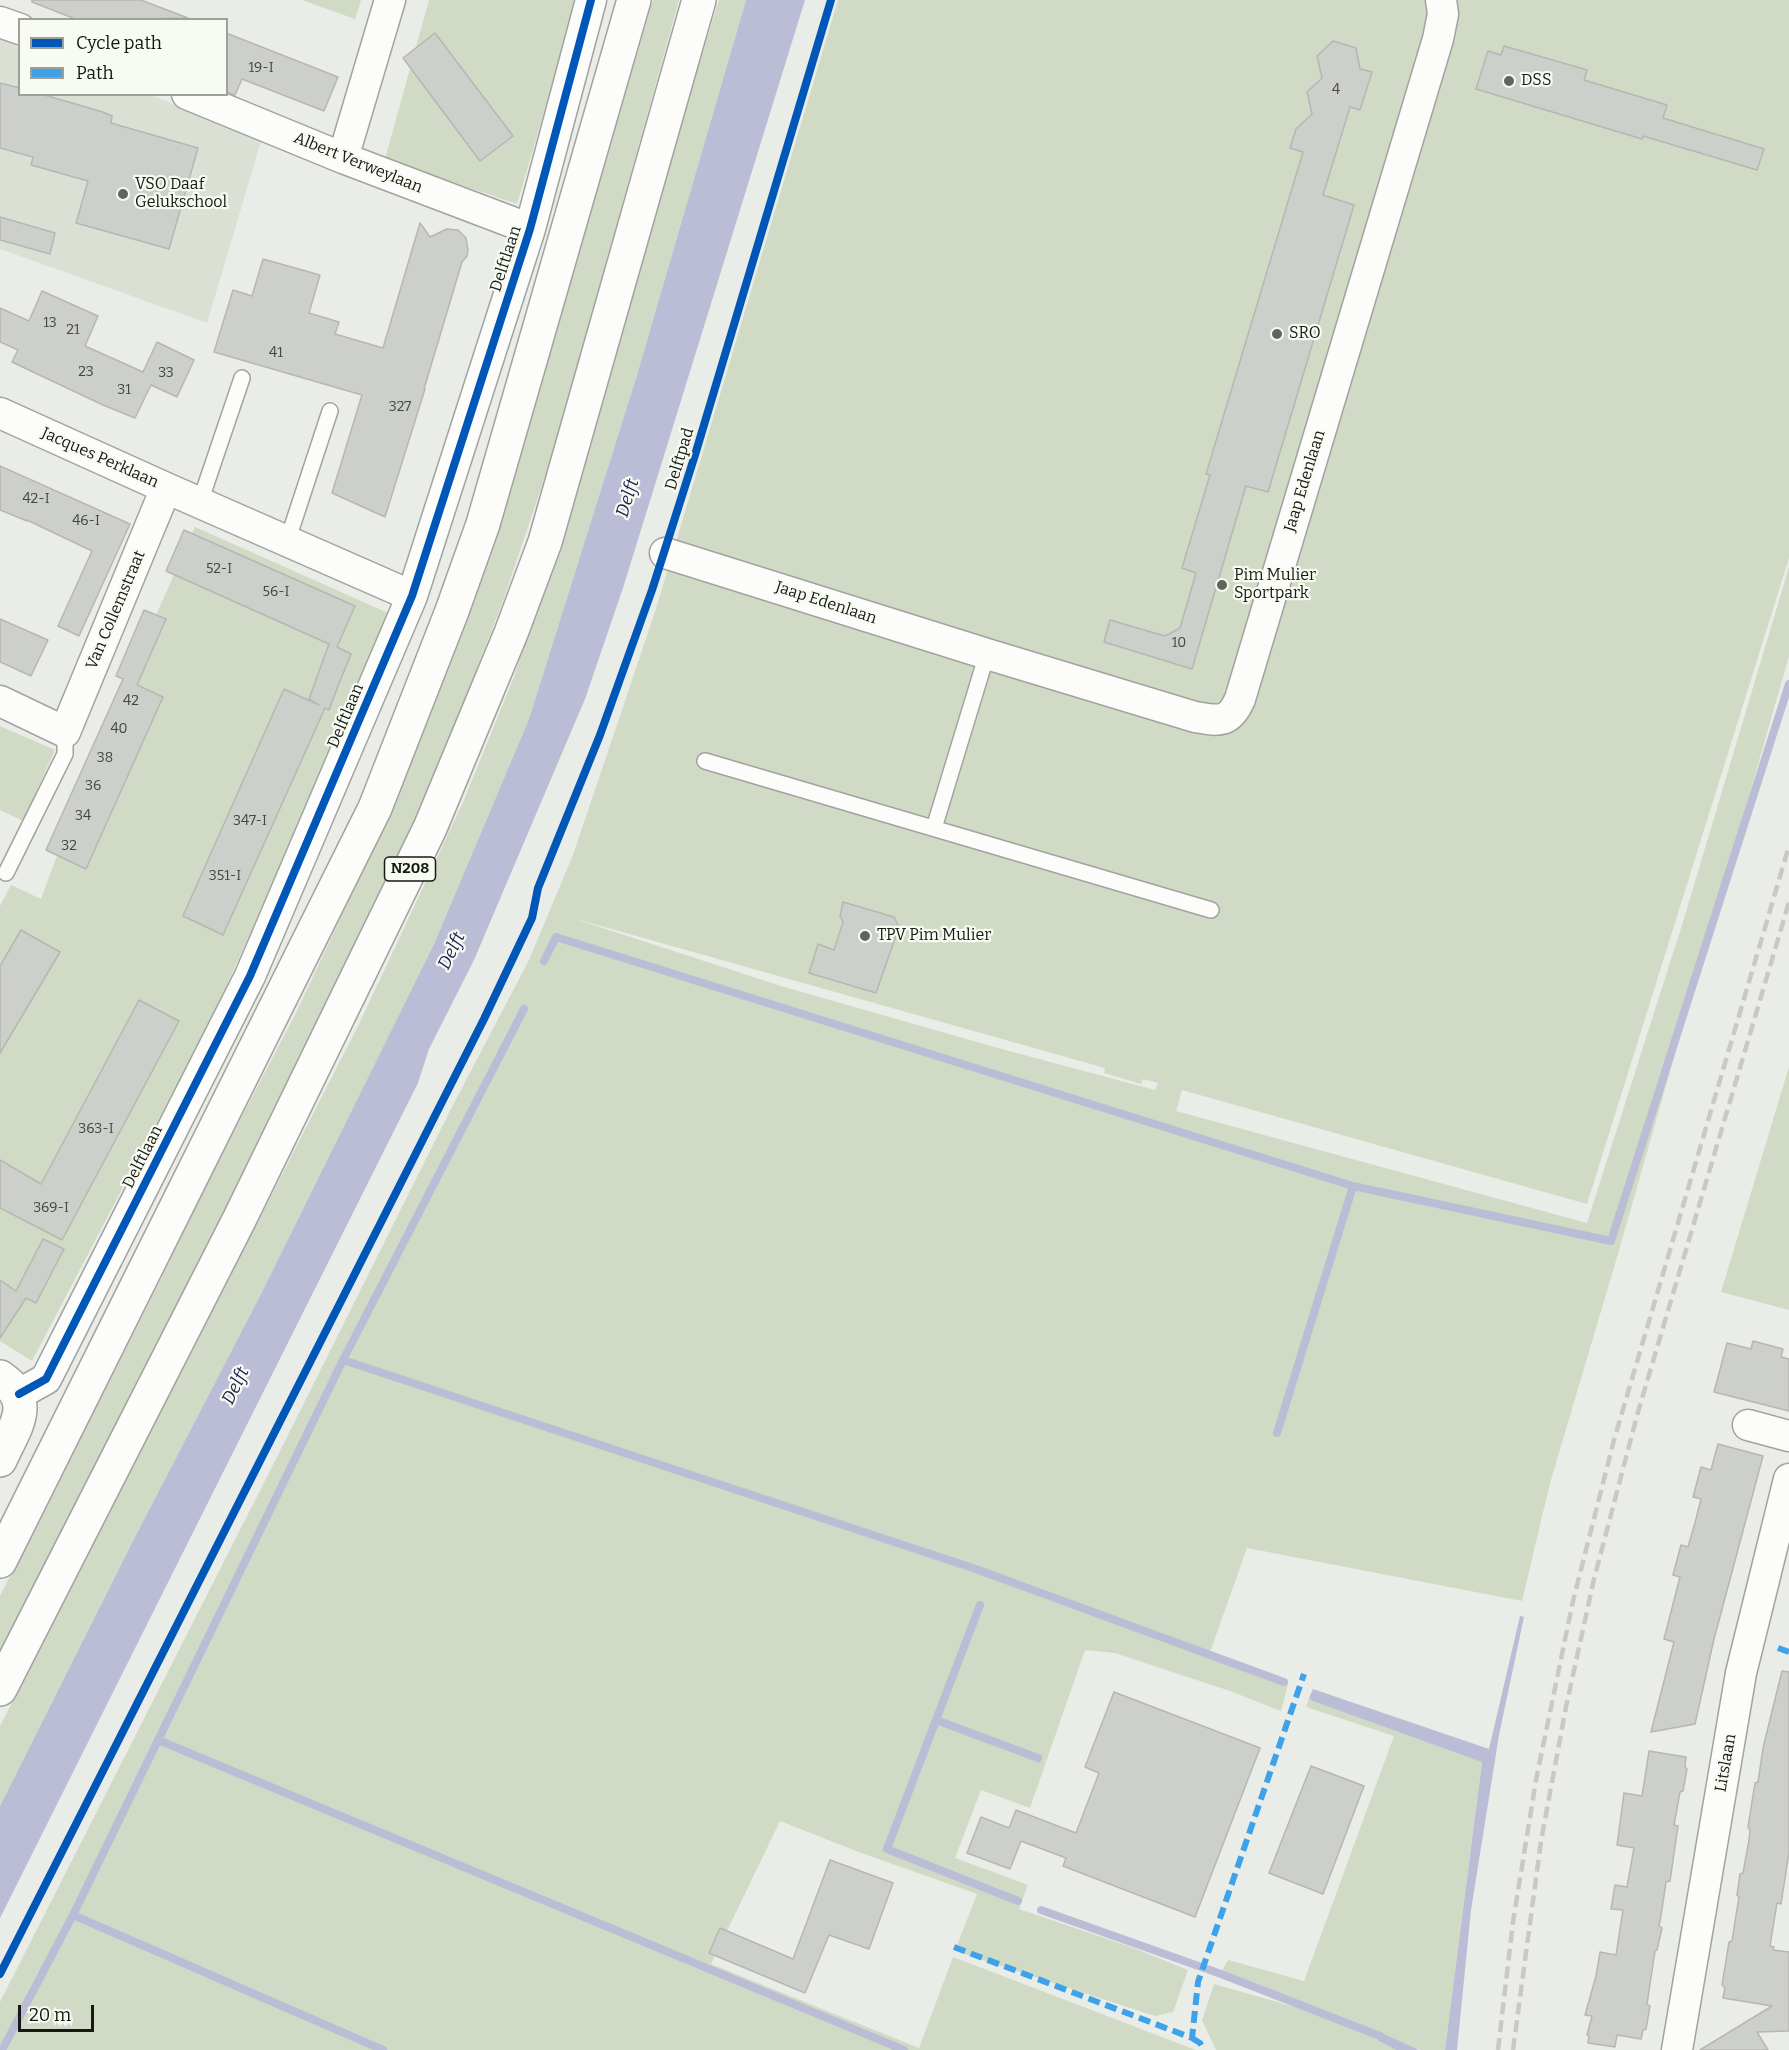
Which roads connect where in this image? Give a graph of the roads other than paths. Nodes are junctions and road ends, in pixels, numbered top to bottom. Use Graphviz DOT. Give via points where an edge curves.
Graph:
graph roads {
  1 [pos="390,0"];
  2 [pos="591,0"];
  3 [pos="634,0"];
  4 [pos="699,0"];
  5 [pos="1441,0"];
  6 [pos="0,22"];
  7 [pos="18,28"];
  8 [pos="192,96"];
  9 [pos="343,158"];
  10 [pos="530,229"];
  11 [pos="242,378"];
  12 [pos="330,411"];
  13 [pos="0,413"];
  14 [pos="166,488"];
  15 [pos="200,502"];
  16 [pos="287,542"];
  17 [pos="664,553"];
  18 [pos="412,596"];
  19 [pos="987,654"];
  20 [pos="0,701"];
  21 [pos="65,732"];
  22 [pos="705,761"];
  23 [pos="934,828"];
  24 [pos="6,873"];
  25 [pos="1211,910"];
  26 [pos="9,1386"];
  27 [pos="1748,1425"];
  28 [pos="1789,1436"];
  29 [pos="0,1460"];
  30 [pos="1789,1479"];
  31 [pos="0,1561"];
  32 [pos="0,1689"];
  33 [pos="1677,2050"];
  1 -- 9 [label="street"];
  2 -- 10 [label="street, Delftlaan"];
  3 -- 31 [label="main road" via="483,524 375,808"];
  4 -- 32 [label="main road, N208" via="545,542 507,644 430,828 239,1220"];
  5 -- 19 [label="street, Jaap Edenlaan" via="1443,14 1438,39 1235,710 1222,720 1195,717"];
  6 -- 7 [label="street"];
  8 -- 9 [label="street, Albert Verweylaan"];
  9 -- 10 [label="street, Albert Verweylaan"];
  10 -- 18 [label="street, Delftlaan"];
  11 -- 15 [label="lane"];
  12 -- 16 [label="lane"];
  13 -- 14 [label="street, Jacques Perklaan"];
  14 -- 15 [label="street, Jacques Perklaan"];
  14 -- 21 [label="street, Van Collemstraat"];
  15 -- 16 [label="street, Jacques Perklaan"];
  16 -- 18 [label="street, Jacques Perklaan"];
  17 -- 19 [label="street, Jaap Edenlaan"];
  18 -- 26 [label="street, Delftlaan" via="250,976 46,1378"];
  19 -- 23 [label="lane"];
  20 -- 21 [label="street"];
  21 -- 24 [label="lane, Van Collemstraat" via="65,754"];
  22 -- 23 [label="lane"];
  23 -- 25 [label="lane"];
  26 -- 29 [label="main road, Delftlaan" via="21,1412"];
  27 -- 28 [label="street"];
  30 -- 33 [label="street, Litslaan" via="1742,1672"];
}
